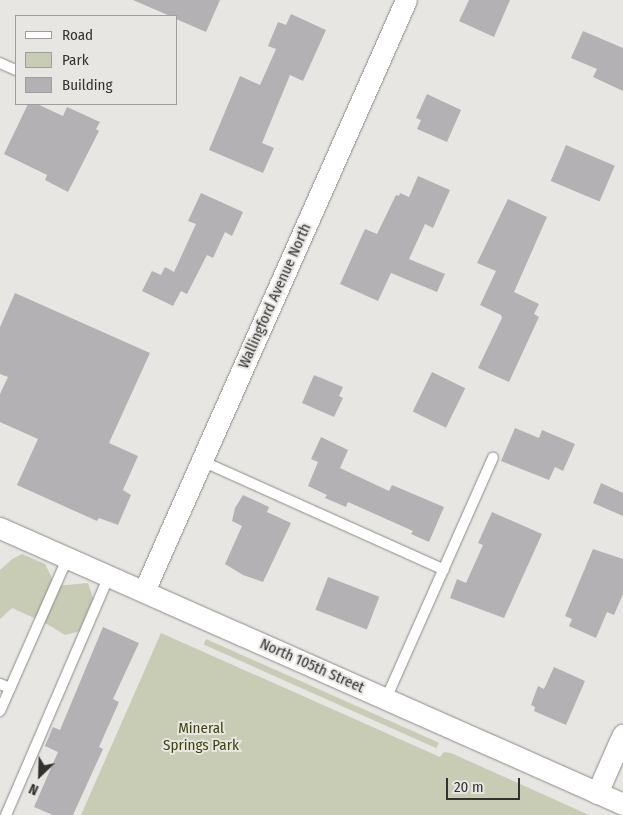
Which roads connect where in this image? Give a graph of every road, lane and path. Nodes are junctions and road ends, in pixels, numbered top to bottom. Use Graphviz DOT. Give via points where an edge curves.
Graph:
graph roads {
  1 [pos="406,0"];
  2 [pos="0,63"];
  3 [pos="15,70"];
  4 [pos="494,458"];
  5 [pos="202,461"];
  6 [pos="0,528"];
  7 [pos="68,558"];
  8 [pos="444,570"];
  9 [pos="109,576"];
  10 [pos="144,591"];
  11 [pos="0,684"];
  12 [pos="10,688"];
  13 [pos="386,699"];
  14 [pos="0,711"];
  15 [pos="623,734"];
  16 [pos="597,793"];
  17 [pos="623,804"];
  18 [pos="6,815"];
  1 -- 5 [label="street, Wallingford Avenue North"];
  2 -- 3 [label="lane"];
  4 -- 8 [label="lane"];
  5 -- 8 [label="lane"];
  5 -- 10 [label="street, Wallingford Avenue North"];
  6 -- 7 [label="street, North 105th Street"];
  7 -- 9 [label="street, North 105th Street"];
  7 -- 12 [label="lane"];
  8 -- 13 [label="lane"];
  9 -- 10 [label="street, North 105th Street"];
  9 -- 18 [label="lane"];
  10 -- 13 [label="street, North 105th Street"];
  11 -- 12 [label="lane"];
  12 -- 14 [label="lane"];
  13 -- 16 [label="street, North 105th Street"];
  15 -- 16 [label="street"];
  16 -- 17 [label="street, North 105th Street"];
}
